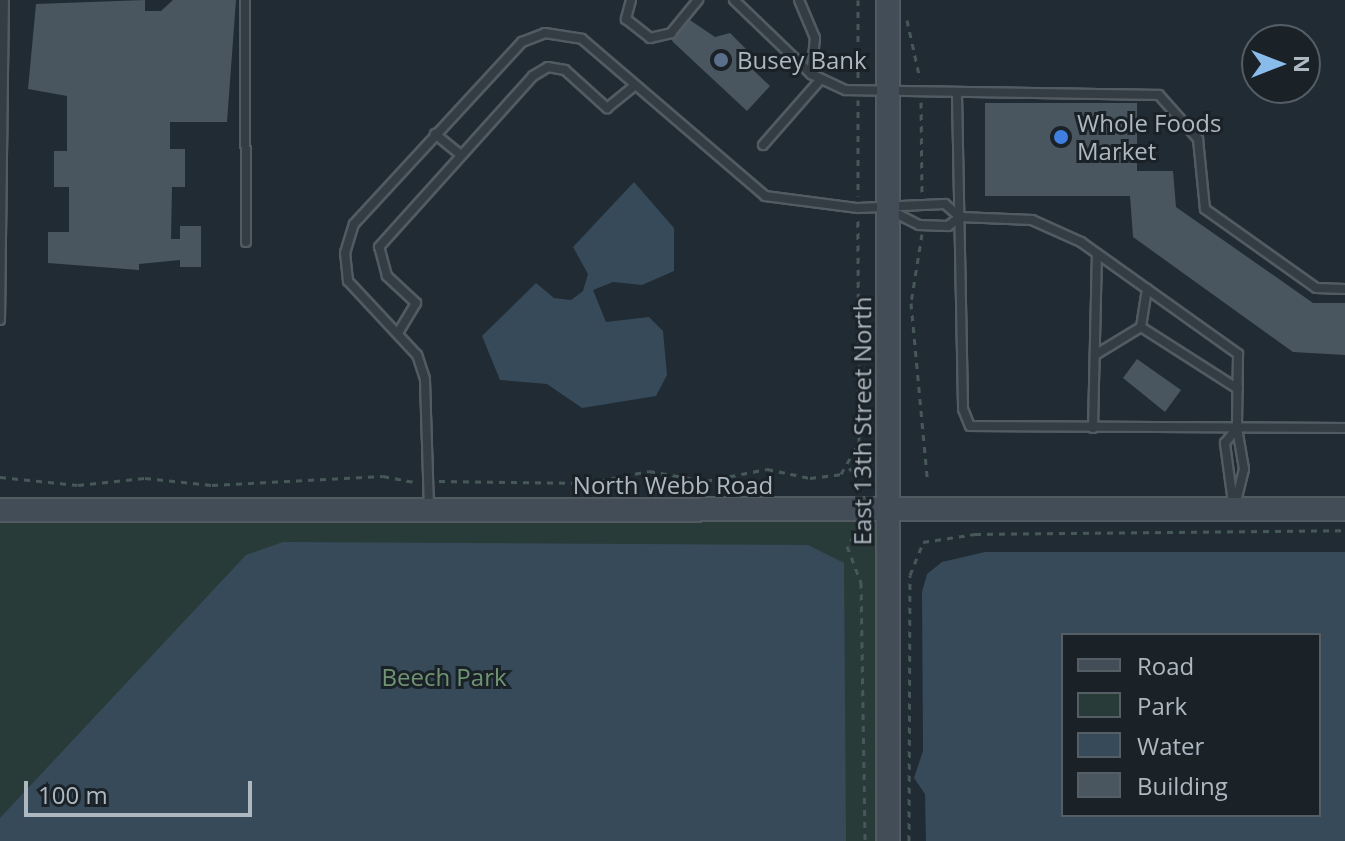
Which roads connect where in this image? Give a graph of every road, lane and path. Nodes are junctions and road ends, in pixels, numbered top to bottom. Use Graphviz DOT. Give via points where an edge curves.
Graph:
graph roads {
  1 [pos="4,0"];
  2 [pos="245,0"];
  3 [pos="631,0"];
  4 [pos="698,0"];
  5 [pos="734,0"];
  6 [pos="799,0"];
  7 [pos="858,0"];
  8 [pos="888,0"];
  9 [pos="907,12"];
  10 [pos="811,74"];
  11 [pos="820,80"];
  12 [pos="635,85"];
  13 [pos="858,91"];
  14 [pos="888,93"];
  15 [pos="920,93"];
  16 [pos="957,94"];
  17 [pos="435,134"];
  18 [pos="763,145"];
  19 [pos="461,155"];
  20 [pos="922,204"];
  21 [pos="858,208"];
  22 [pos="888,209"];
  23 [pos="960,217"];
  24 [pos="3,224"];
  25 [pos="922,225"];
  26 [pos="246,242"];
  27 [pos="1097,254"];
  28 [pos="1147,289"];
  29 [pos="1345,289"];
  30 [pos="0,320"];
  31 [pos="1141,327"];
  32 [pos="398,333"];
  33 [pos="1095,355"];
  34 [pos="1238,389"];
  35 [pos="1093,428"];
  36 [pos="1237,428"];
  37 [pos="1345,428"];
  38 [pos="849,468"];
  39 [pos="856,475"];
  40 [pos="0,477"];
  41 [pos="927,477"];
  42 [pos="429,482"];
  43 [pos="1345,509"];
  44 [pos="0,510"];
  45 [pos="429,510"];
  46 [pos="1234,510"];
  47 [pos="888,512"];
  48 [pos="1345,530"];
  49 [pos="854,536"];
  50 [pos="917,536"];
  51 [pos="923,542"];
  52 [pos="865,841"];
  53 [pos="888,841"];
  54 [pos="909,841"];
  1 -- 24 [label="lane"];
  2 -- 26 [label="lane"];
  3 -- 4 [label="lane" via="626,19 650,38 671,33"];
  5 -- 10 [label="lane"];
  6 -- 10 [label="lane" via="815,38"];
  7 -- 13 [label="path"];
  8 -- 14 [label="main road, East 13th Street North"];
  9 -- 15 [label="path"];
  10 -- 11 [label="lane"];
  11 -- 13 [label="lane"];
  11 -- 18 [label="lane"];
  12 -- 17 [label="lane" via="582,39 545,33 510,50"];
  12 -- 19 [label="lane" via="607,108 565,70 548,67"];
  12 -- 21 [label="lane" via="765,196"];
  13 -- 14 [label="lane"];
  13 -- 21 [label="path" via="863,138"];
  14 -- 15 [label="lane"];
  14 -- 22 [label="main road, East 13th Street North"];
  15 -- 16 [label="lane"];
  15 -- 20 [label="path"];
  16 -- 23 [label="lane"];
  16 -- 29 [label="lane" via="1159,95 1198,139 1205,209 1316,288"];
  17 -- 19 [label="lane"];
  17 -- 32 [label="lane" via="354,224 345,253 348,281"];
  19 -- 32 [label="lane" via="379,247 387,276 416,303"];
  20 -- 22 [label="lane"];
  20 -- 23 [label="lane" via="945,204"];
  21 -- 22 [label="lane"];
  21 -- 38 [label="path" via="859,443"];
  22 -- 25 [label="lane"];
  22 -- 47 [label="main road, East 13th Street North"];
  23 -- 25 [label="lane" via="948,226"];
  23 -- 27 [label="lane" via="1032,220"];
  23 -- 35 [label="lane" via="965,419 981,428"];
  24 -- 30 [label="lane"];
  25 -- 41 [label="path" via="911,303"];
  27 -- 28 [label="lane"];
  27 -- 33 [label="lane"];
  28 -- 31 [label="lane"];
  28 -- 34 [label="lane" via="1238,354"];
  31 -- 33 [label="lane"];
  31 -- 34 [label="lane"];
  32 -- 42 [label="lane" via="425,379"];
  33 -- 35 [label="lane"];
  34 -- 36 [label="lane"];
  35 -- 36 [label="lane"];
  36 -- 37 [label="lane"];
  36 -- 46 [label="lane" via="1244,469"];
  36 -- 46 [label="lane" via="1225,443"];
  38 -- 39 [label="path"];
  38 -- 42 [label="path" via="824,478 767,469 706,481 649,471 588,483 463,476"];
  40 -- 42 [label="path" via="78,485 145,478 330,484 383,476"];
  42 -- 45 [label="lane"];
  43 -- 46 [label="main road, North Webb Road"];
  44 -- 45 [label="main road, North Webb Road"];
  45 -- 47 [label="main road, North Webb Road"];
  46 -- 47 [label="main road, North Webb Road"];
  47 -- 53 [label="main road, East 13th Street North"];
  48 -- 51 [label="path" via="975,534"];
  49 -- 52 [label="path" via="847,546 861,582"];
  50 -- 51 [label="path"];
  51 -- 54 [label="path" via="910,575"];
}
